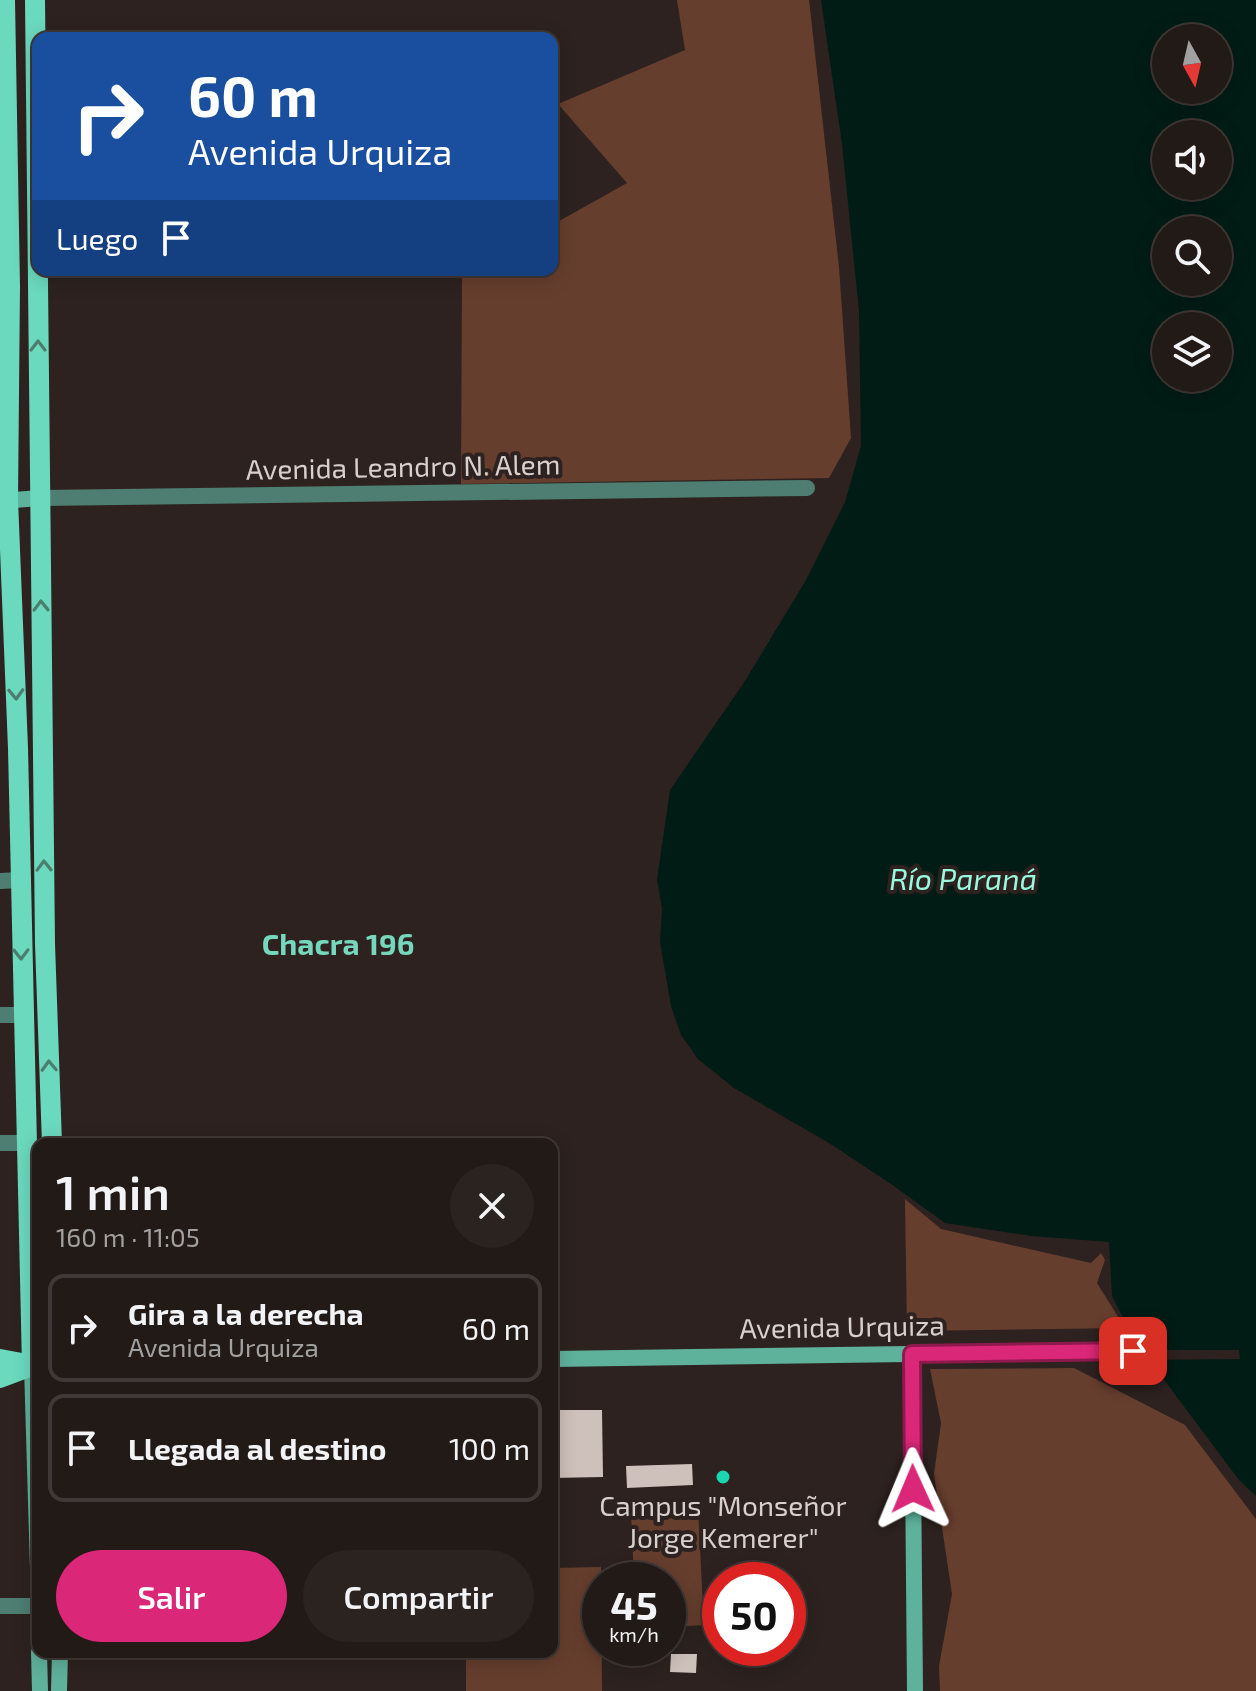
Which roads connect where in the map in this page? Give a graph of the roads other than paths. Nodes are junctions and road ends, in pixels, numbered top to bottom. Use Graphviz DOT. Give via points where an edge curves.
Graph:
graph roads {
  1 [pos="5,0"];
  2 [pos="35,0"];
  3 [pos="34,32"];
  4 [pos="3,78"];
  5 [pos="32,88"];
  6 [pos="5,286"];
  7 [pos="807,488"];
  8 [pos="18,500"];
  9 [pos="9,748"];
  10 [pos="10,880"];
  11 [pos="0,1015"];
  12 [pos="23,1015"];
  13 [pos="52,1138"];
  14 [pos="0,1143"];
  15 [pos="25,1143"];
  16 [pos="32,1299"];
  17 [pos="1133,1351"];
  18 [pos="912,1354"];
  19 [pos="0,1359"];
  20 [pos="558,1359"];
  21 [pos="32,1365"];
  22 [pos="32,1367"];
  23 [pos="0,1378"];
  24 [pos="0,1606"];
  25 [pos="32,1606"];
  26 [pos="39,1658"];
  27 [pos="60,1658"];
  28 [pos="40,1691"];
  29 [pos="59,1691"];
  30 [pos="915,1691"];
  1 -- 4 [label="main road"];
  3 -- 2 [label="main road, one-way"];
  4 -- 6 [label="main road"];
  8 -- 5 [label="main road, one-way"];
  6 -- 8 [label="main road"];
  7 -- 8 [label="street, Avenida Leandro N. Alem"];
  8 -- 9 [label="main road, one-way"];
  13 -- 8 [label="main road, one-way"];
  9 -- 10 [label="main road"];
  10 -- 12 [label="main road, one-way"];
  11 -- 12 [label="street"];
  12 -- 15 [label="main road"];
  14 -- 15 [label="street"];
  15 -- 16 [label="main road"];
  17 -- 18 [label="main road, Avenida Urquiza"];
  18 -- 20 [label="main road, Avenida Urquiza"];
  18 -- 30 [label="main road"];
  19 -- 21 [label="main road"];
  22 -- 23 [label="main road"];
  24 -- 25 [label="street"];
  26 -- 28 [label="main road"];
  27 -- 29 [label="main road"];
}
